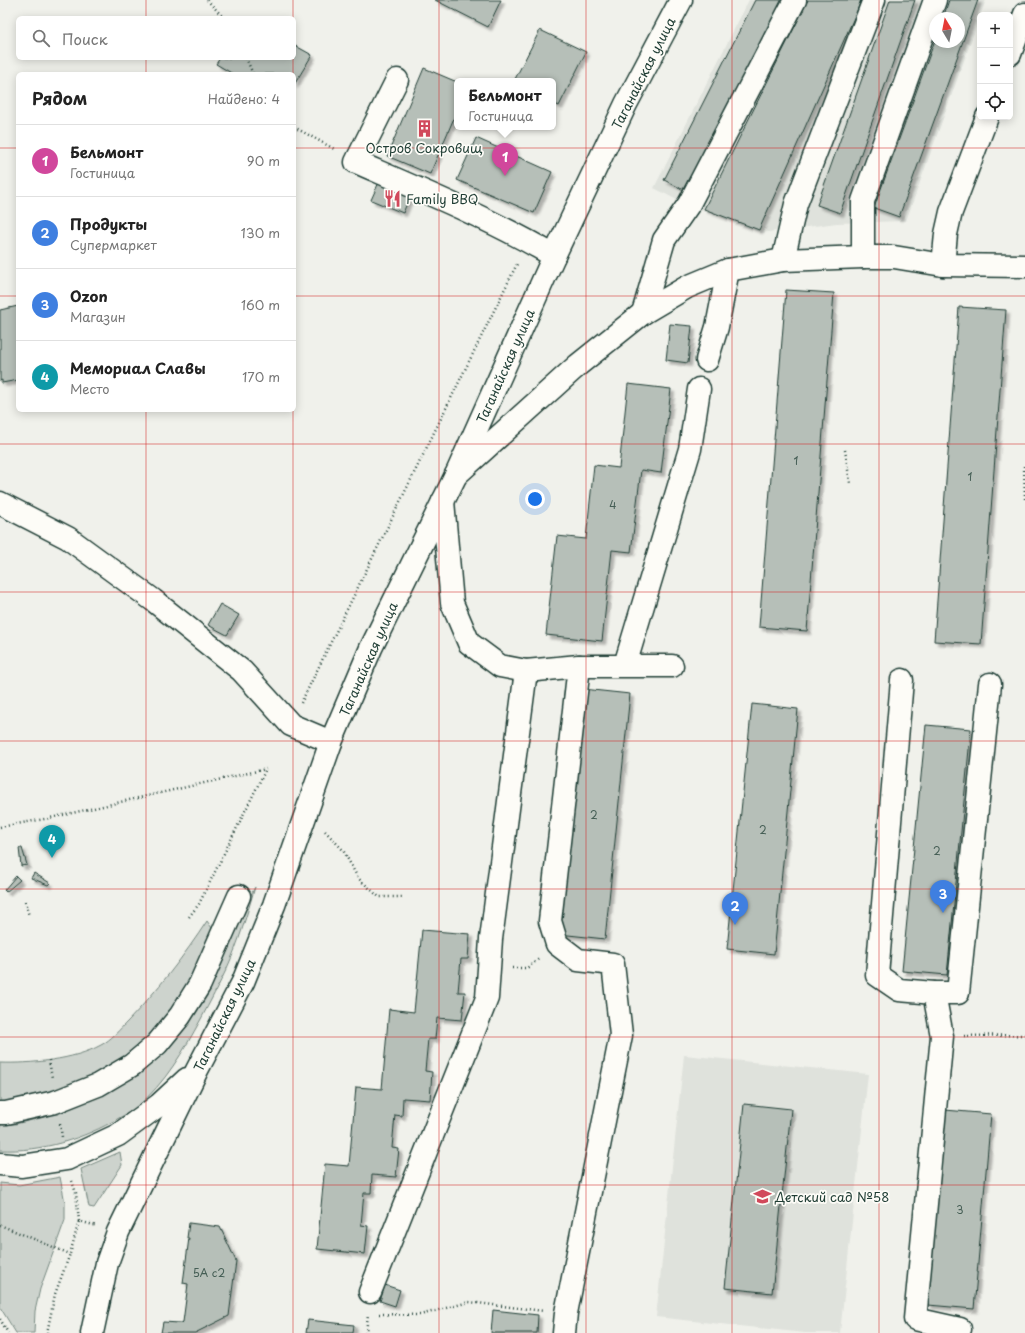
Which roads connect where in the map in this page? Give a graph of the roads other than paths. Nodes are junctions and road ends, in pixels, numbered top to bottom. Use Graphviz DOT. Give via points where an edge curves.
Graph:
graph roads {
  1 [pos="681,0"];
  2 [pos="795,0"];
  3 [pos="874,0"];
  4 [pos="935,0"];
  5 [pos="1025,14"];
  6 [pos="1012,48"];
  7 [pos="397,80"];
  8 [pos="985,120"];
  9 [pos="554,256"];
  10 [pos="863,257"];
  11 [pos="783,260"];
  12 [pos="943,265"];
  13 [pos="1025,266"];
  14 [pos="728,270"];
  15 [pos="644,313"];
  16 [pos="707,360"];
  17 [pos="698,390"];
  18 [pos="456,475"];
  19 [pos="443,501"];
  20 [pos="0,503"];
  21 [pos="578,666"];
  22 [pos="625,666"];
  23 [pos="672,666"];
  24 [pos="526,671"];
  25 [pos="902,680"];
  26 [pos="990,684"];
  27 [pos="331,742"];
  28 [pos="239,896"];
  29 [pos="934,994"];
  30 [pos="197,1070"];
  31 [pos="0,1113"];
  32 [pos="0,1164"];
  33 [pos="370,1292"];
  34 [pos="565,1323"];
  35 [pos="960,1328"];
  36 [pos="92,1333"];
  1 -- 9 [label="main road, Таганайская улица" via="626,104"];
  2 -- 15 [label="main road" via="689,204 664,240"];
  3 -- 11 [label="main road" via="796,204"];
  4 -- 10 [label="main road" via="863,201"];
  5 -- 6 [label="main road"];
  7 -- 9 [label="main road" via="356,162 528,240"];
  8 -- 12 [label="main road" via="951,212"];
  9 -- 18 [label="main road, Таганайская улица"];
  10 -- 11 [label="main road"];
  10 -- 12 [label="main road" via="894,257"];
  11 -- 14 [label="main road"];
  12 -- 13 [label="main road"];
  14 -- 15 [label="main road" via="688,287"];
  14 -- 16 [label="main road"];
  15 -- 18 [label="main road" via="578,365"];
  17 -- 22 [label="main road" via="690,449"];
  18 -- 19 [label="main road, Таганайская улица"];
  19 -- 24 [label="main road" via="452,603 468,643 500,666"];
  19 -- 27 [label="main road, Таганайская улица" via="371,648"];
  20 -- 27 [label="main road" via="68,538 153,600 242,671 290,725"];
  21 -- 22 [label="main road"];
  21 -- 24 [label="main road"];
  21 -- 34 [label="main road" via="550,921 557,944 578,960 613,964 621,1035"];
  22 -- 23 [label="main road"];
  24 -- 33 [label="main road" via="490,939 487,998"];
  25 -- 29 [label="main road" via="876,975 899,990"];
  26 -- 29 [label="main road" via="958,992"];
  27 -- 30 [label="main road, Таганайская улица" via="274,905 243,982"];
  28 -- 31 [label="main road" via="200,984 180,1016 157,1044 132,1065 98,1085 55,1102"];
  29 -- 35 [label="main road" via="942,1036 915,1320"];
  30 -- 32 [label="main road" via="159,1105 118,1135 67,1159 22,1166"];
  30 -- 36 [label="main road, Таганайская улица" via="118,1232 107,1263"];
}
